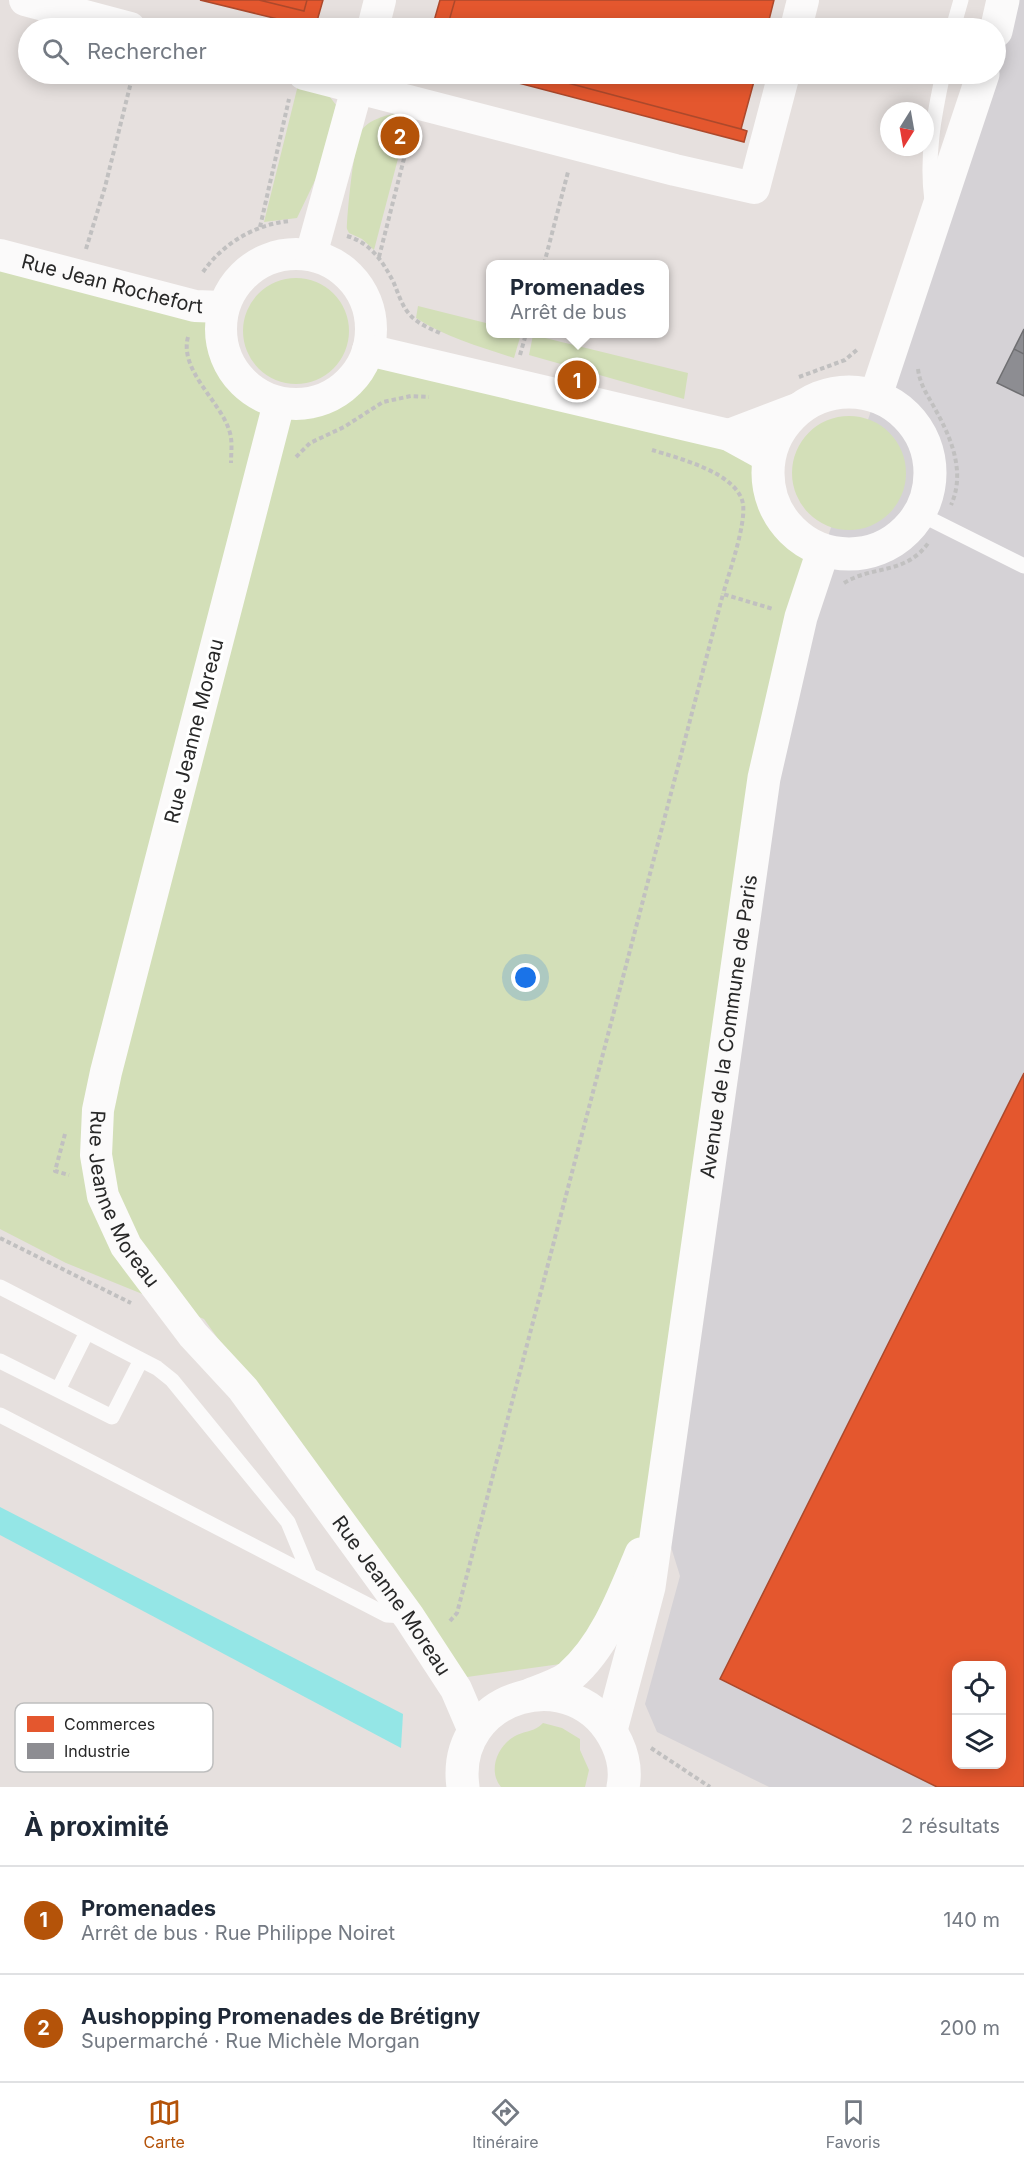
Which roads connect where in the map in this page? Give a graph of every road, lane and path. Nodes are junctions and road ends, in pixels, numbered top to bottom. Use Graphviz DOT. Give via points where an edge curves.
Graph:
graph roads {
  1 [pos="25,0"];
  2 [pos="380,0"];
  3 [pos="803,0"];
  4 [pos="961,0"];
  5 [pos="1003,0"];
  6 [pos="92,18"];
  7 [pos="376,18"];
  8 [pos="798,18"];
  9 [pos="956,18"];
  10 [pos="999,18"];
  11 [pos="131,84"];
  12 [pos="297,84"];
  13 [pos="358,84"];
  14 [pos="373,84"];
  15 [pos="781,84"];
  16 [pos="940,84"];
  17 [pos="980,84"];
  18 [pos="413,125"];
  19 [pos="576,144"];
  20 [pos="934,216"];
  21 [pos="260,226"];
  22 [pos="314,242"];
  23 [pos="0,255"];
  24 [pos="378,258"];
  25 [pos="545,260"];
  26 [pos="203,272"];
  27 [pos="78,276"];
  28 [pos="223,307"];
  29 [pos="449,338"];
  30 [pos="863,343"];
  31 [pos="368,350"];
  32 [pos="917,361"];
  33 [pos="795,395"];
  34 [pos="876,395"];
  35 [pos="432,397"];
  36 [pos="279,403"];
  37 [pos="729,435"];
  38 [pos="649,449"];
  39 [pos="769,457"];
  40 [pos="297,458"];
  41 [pos="721,465"];
  42 [pos="718,475"];
  43 [pos="931,520"];
  44 [pos="823,551"];
  45 [pos="1024,566"];
  46 [pos="834,590"];
  47 [pos="723,594"];
  48 [pos="777,610"];
  49 [pos="0,1238"];
  50 [pos="0,1287"];
  51 [pos="134,1305"];
  52 [pos="87,1332"];
  53 [pos="141,1360"];
  54 [pos="0,1361"];
  55 [pos="58,1390"];
  56 [pos="0,1416"];
  57 [pos="659,1508"];
  58 [pos="310,1575"];
  59 [pos="409,1617"];
  60 [pos="450,1621"];
  61 [pos="532,1694"];
  62 [pos="611,1730"];
  63 [pos="474,1731"];
  64 [pos="647,1753"];
  65 [pos="459,1783"];
  66 [pos="623,1787"];
  67 [pos="710,1787"];
  1 -- 6 [label="street"];
  2 -- 7 [label="street"];
  3 -- 8 [label="street"];
  4 -- 9 [label="lane"];
  5 -- 10 [label="street"];
  11 -- 27 [label="path"];
  12 -- 21 [label="path"];
  13 -- 22 [label="street"];
  14 -- 19 [label="street"];
  15 -- 19 [label="street" via="754,188"];
  16 -- 20 [label="lane" via="934,109 929,176"];
  17 -- 20 [label="street"];
  18 -- 24 [label="path"];
  19 -- 25 [label="path"];
  20 -- 34 [label="street"];
  21 -- 22 [label="path" via="291,221"];
  21 -- 26 [label="path" via="212,259"];
  22 -- 24 [label="path" via="356,239"];
  22 -- 28 [label="street" via="248,270"];
  22 -- 31 [label="street" via="353,280 366,301 371,326"];
  23 -- 27 [label="street, Rue Jean Rochefort"];
  24 -- 29 [label="path" via="411,317"];
  27 -- 28 [label="street, Rue Jean Rochefort" via="195,306"];
  28 -- 36 [label="street" via="221,339 237,377 256,393"];
  30 -- 33 [label="path" via="845,360 811,372"];
  31 -- 36 [label="street" via="359,371 343,388 324,399"];
  31 -- 37 [label="street"];
  32 -- 43 [label="path" via="919,382 951,442 958,471 954,498"];
  33 -- 34 [label="street" via="849,391"];
  33 -- 37 [label="street"];
  33 -- 39 [label="street"];
  34 -- 43 [label="street" via="897,406 915,423 926,444 931,467"];
  35 -- 40 [label="path" via="411,396 383,402 310,443"];
  36 -- 59 [label="street, Rue Jeanne Moreau" via="106,1072 98,1110 96,1155 103,1196 126,1246 193,1335 243,1389"];
  37 -- 39 [label="street"];
  38 -- 42 [label="path"];
  39 -- 44 [label="street" via="768,481 785,524 802,540"];
  41 -- 42 [label="path"];
  42 -- 47 [label="path" via="738,492 743,505"];
  43 -- 44 [label="street" via="878,549 851,555"];
  43 -- 45 [label="lane"];
  43 -- 46 [label="path" via="921,554 891,569 854,577"];
  44 -- 57 [label="street, Avenue de la Commune de Paris" via="801,617 764,778"];
  47 -- 48 [label="path"];
  47 -- 60 [label="path" via="457,1613"];
  49 -- 51 [label="path"];
  50 -- 52 [label="lane"];
  52 -- 53 [label="lane"];
  52 -- 55 [label="lane"];
  53 -- 55 [label="lane" via="112,1418"];
  53 -- 58 [label="lane" via="172,1380 288,1522"];
  54 -- 55 [label="lane"];
  56 -- 58 [label="lane"];
  57 -- 61 [label="street, Avenue de la Commune de Paris" via="628,1584 592,1653 569,1677"];
  57 -- 62 [label="street, Avenue de la Commune de Paris" via="649,1587"];
  58 -- 59 [label="lane" via="387,1615"];
  59 -- 63 [label="street, Rue Jeanne Moreau" via="456,1689"];
  61 -- 62 [label="street" via="555,1694 577,1701 596,1713"];
  61 -- 63 [label="street, Avenue de la Commune de Paris" via="490,1713"];
  62 -- 66 [label="street" via="622,1753"];
  63 -- 65 [label="street"];
  64 -- 67 [label="path" via="646,1744"];
}
